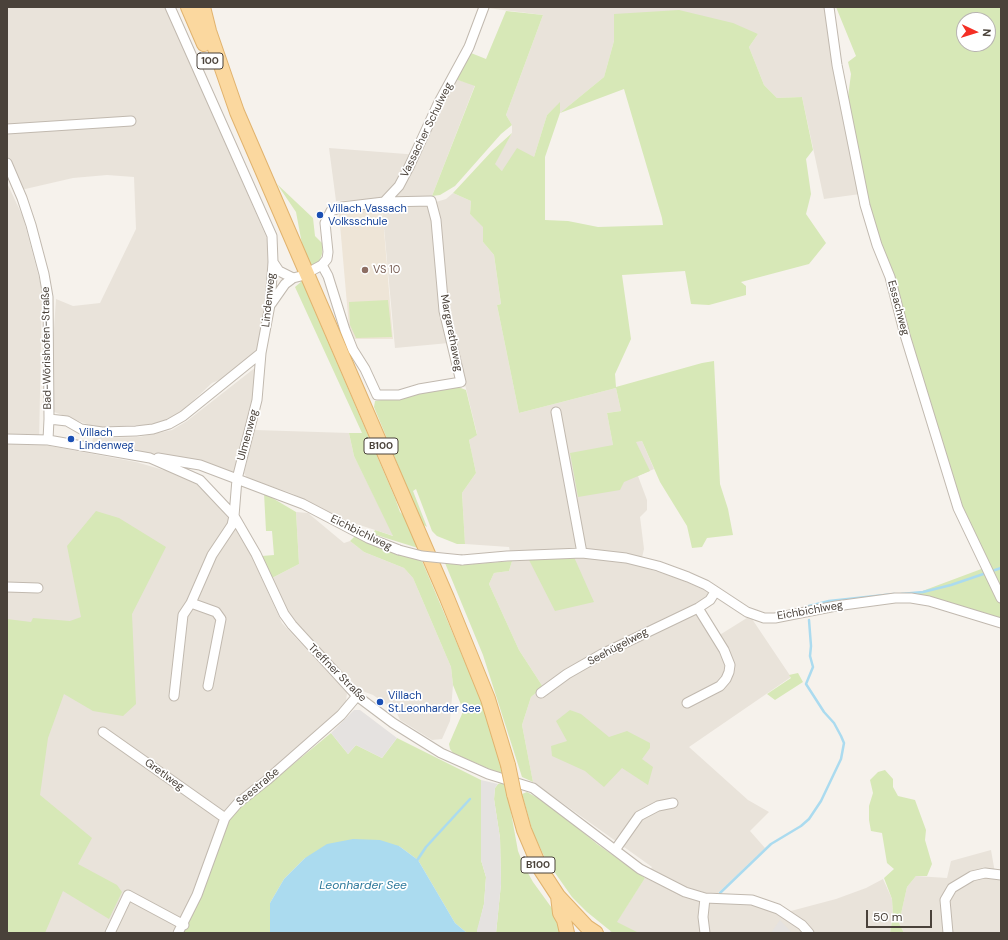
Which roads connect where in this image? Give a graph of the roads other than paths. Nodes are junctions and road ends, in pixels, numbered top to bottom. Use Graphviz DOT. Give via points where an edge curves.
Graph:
graph roads {
  1 [pos="170,7"];
  2 [pos="188,7"];
  3 [pos="203,7"];
  4 [pos="210,7"];
  5 [pos="484,7"];
  6 [pos="829,7"];
  7 [pos="209,31"];
  8 [pos="237,112"];
  9 [pos="131,121"];
  10 [pos="7,129"];
  11 [pos="7,163"];
  12 [pos="384,202"];
  13 [pos="273,262"];
  14 [pos="322,265"];
  15 [pos="311,271"];
  16 [pos="270,305"];
  17 [pos="262,353"];
  18 [pos="556,412"];
  19 [pos="49,419"];
  20 [pos="7,439"];
  21 [pos="48,440"];
  22 [pos="150,458"];
  23 [pos="237,479"];
  24 [pos="234,516"];
  25 [pos="582,553"];
  26 [pos="7,587"];
  27 [pos="38,588"];
  28 [pos="715,592"];
  29 [pos="1001,598"];
  30 [pos="191,603"];
  31 [pos="698,608"];
  32 [pos="1001,623"];
  33 [pos="208,686"];
  34 [pos="541,694"];
  35 [pos="174,696"];
  36 [pos="357,696"];
  37 [pos="687,703"];
  38 [pos="103,732"];
  39 [pos="673,804"];
  40 [pos="225,818"];
  41 [pos="615,850"];
  42 [pos="1001,875"];
  43 [pos="558,896"];
  44 [pos="705,898"];
  45 [pos="184,925"];
  46 [pos="110,933"];
  47 [pos="178,933"];
  48 [pos="567,933"];
  49 [pos="596,933"];
  50 [pos="705,933"];
  51 [pos="809,933"];
  52 [pos="948,933"];
  1 -- 13 [label="street, Lindenweg" via="269,228"];
  2 -- 8 [label="main road, 100" via="225,100"];
  3 -- 7 [label="main road, B100"];
  4 -- 7 [label="main road" via="212,15"];
  5 -- 12 [label="street, Vassacher Schulweg" via="469,47 438,104 409,167 399,186"];
  6 -- 29 [label="street, Essachweg" via="837,64 865,206 890,277 958,508"];
  7 -- 8 [label="main road, B100"];
  8 -- 43 [label="main road, B100, bridge" via="447,598 488,700 531,849"];
  9 -- 10 [label="street"];
  11 -- 19 [label="street, Bad-Wörishofen-Straße" via="31,225 48,297"];
  12 -- 14 [label="street" via="342,207 331,211 325,223 328,252 327,259"];
  12 -- 14 [label="street, Margarethaweg" via="432,201 444,311 461,382 399,395 377,396 353,350"];
  13 -- 16 [label="street, Lindenweg"];
  13 -- 16 [label="street" via="280,271 297,277 276,295"];
  14 -- 15 [label="street"];
  16 -- 17 [label="street, Lindenweg"];
  17 -- 19 [label="street" via="183,416 153,429 102,432 81,429 66,421"];
  17 -- 23 [label="street, Ulmenweg" via="257,400"];
  18 -- 25 [label="street"];
  19 -- 21 [label="street"];
  20 -- 21 [label="street, Treffner Straße"];
  21 -- 22 [label="street, Treffner Straße"];
  22 -- 23 [label="street, Eichbichlweg" via="200,464"];
  22 -- 24 [label="street, Treffner Straße" via="200,480"];
  23 -- 24 [label="street, Ulmenweg"];
  23 -- 25 [label="street, Eichbichlweg, bridge" via="303,504 368,538 400,550 440,559"];
  24 -- 30 [label="street" via="232,525 206,567"];
  24 -- 36 [label="street, Treffner Straße" via="256,554 284,614"];
  25 -- 28 [label="street, Eichbichlweg" via="626,558 658,566 688,577"];
  26 -- 27 [label="street"];
  28 -- 31 [label="street, Seehügelweg" via="710,600"];
  28 -- 32 [label="street, Eichbichlweg" via="748,612 764,618 894,598 911,598"];
  30 -- 33 [label="street" via="216,612 221,619"];
  30 -- 35 [label="street" via="183,615"];
  31 -- 34 [label="street, Seehügelweg" via="602,654 567,674"];
  31 -- 37 [label="street" via="724,650 730,665 726,679 720,686"];
  36 -- 40 [label="street, Seestraße" via="341,715 238,803"];
  36 -- 41 [label="street, Treffner Straße" via="440,753 488,774 533,788"];
  38 -- 40 [label="street, Gretlweg"];
  39 -- 41 [label="street" via="658,806 639,816"];
  40 -- 45 [label="street, Seestraße"];
  41 -- 44 [label="street, Treffner Straße" via="640,869 685,892"];
  42 -- 52 [label="street" via="985,873 972,876 952,888 945,900"];
  43 -- 48 [label="main road, B100" via="560,913"];
  43 -- 49 [label="main road, B100"];
  44 -- 50 [label="street"];
  44 -- 51 [label="street, Treffner Straße" via="752,900 771,906 802,925"];
  45 -- 46 [label="street" via="128,895"];
  45 -- 47 [label="street, Seestraße"];
}
